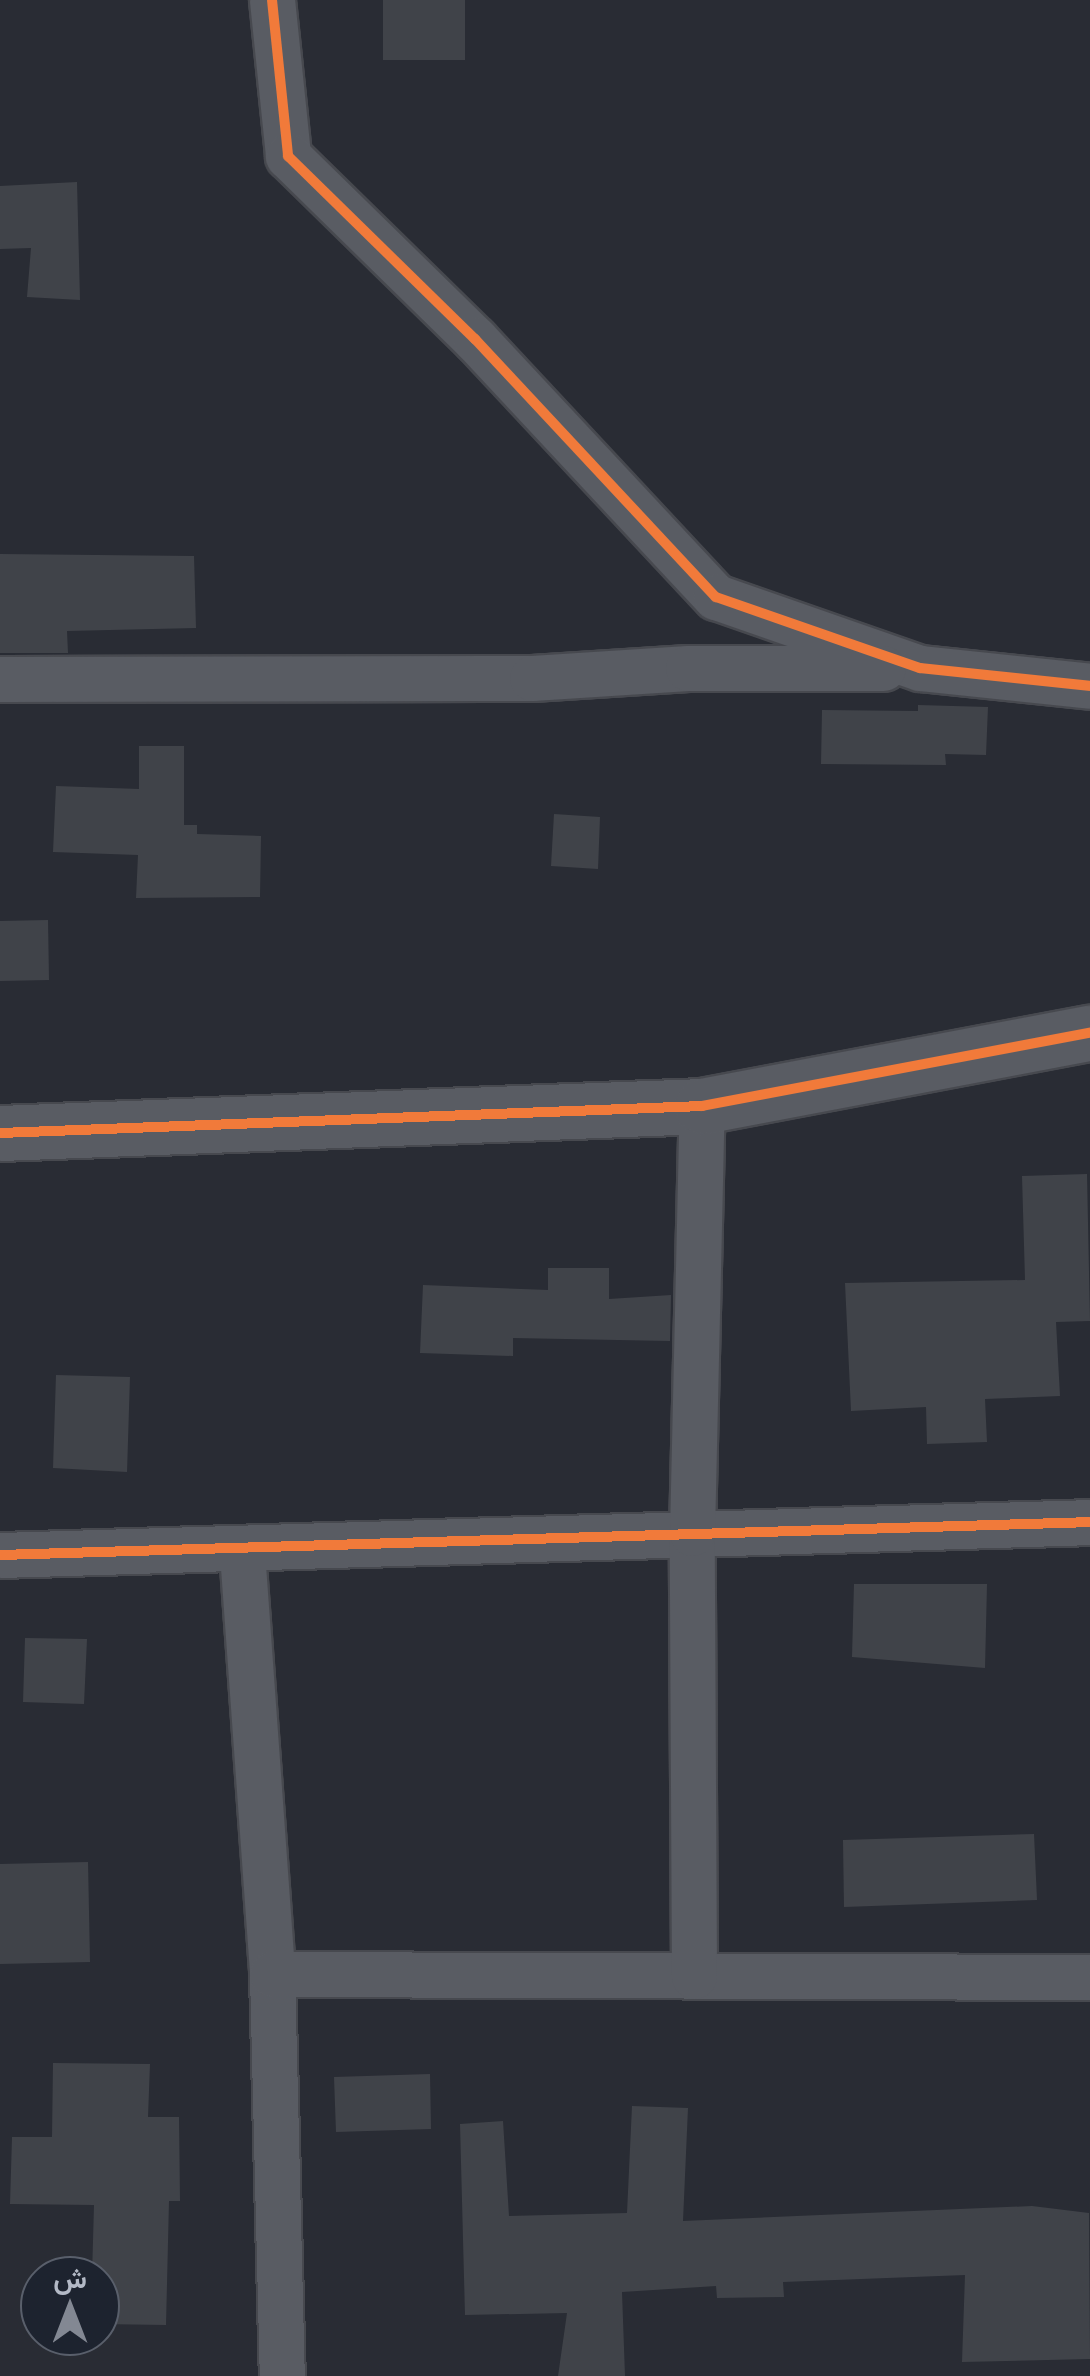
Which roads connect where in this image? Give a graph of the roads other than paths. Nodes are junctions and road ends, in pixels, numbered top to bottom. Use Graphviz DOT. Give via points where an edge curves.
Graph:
graph roads {
  1 [pos="272,0"];
  2 [pos="920,668"];
  3 [pos="0,678"];
  4 [pos="1090,686"];
  5 [pos="1090,1033"];
  6 [pos="702,1106"];
  7 [pos="0,1133"];
  8 [pos="1090,1522"];
  9 [pos="692,1533"];
  10 [pos="242,1552"];
  11 [pos="0,1555"];
  12 [pos="272,1974"];
  13 [pos="694,1976"];
  14 [pos="1090,1977"];
  15 [pos="282,2376"];
  1 -- 2 [label="street" via="288,156 475,339 716,597"];
  2 -- 3 [label="street" via="688,668 532,678"];
  2 -- 4 [label="street"];
  5 -- 6 [label="street"];
  6 -- 7 [label="street"];
  6 -- 9 [label="street"];
  8 -- 9 [label="street"];
  9 -- 10 [label="street"];
  9 -- 13 [label="street"];
  10 -- 11 [label="street"];
  10 -- 12 [label="street"];
  12 -- 13 [label="street"];
  12 -- 15 [label="street"];
  13 -- 14 [label="street"];
}
